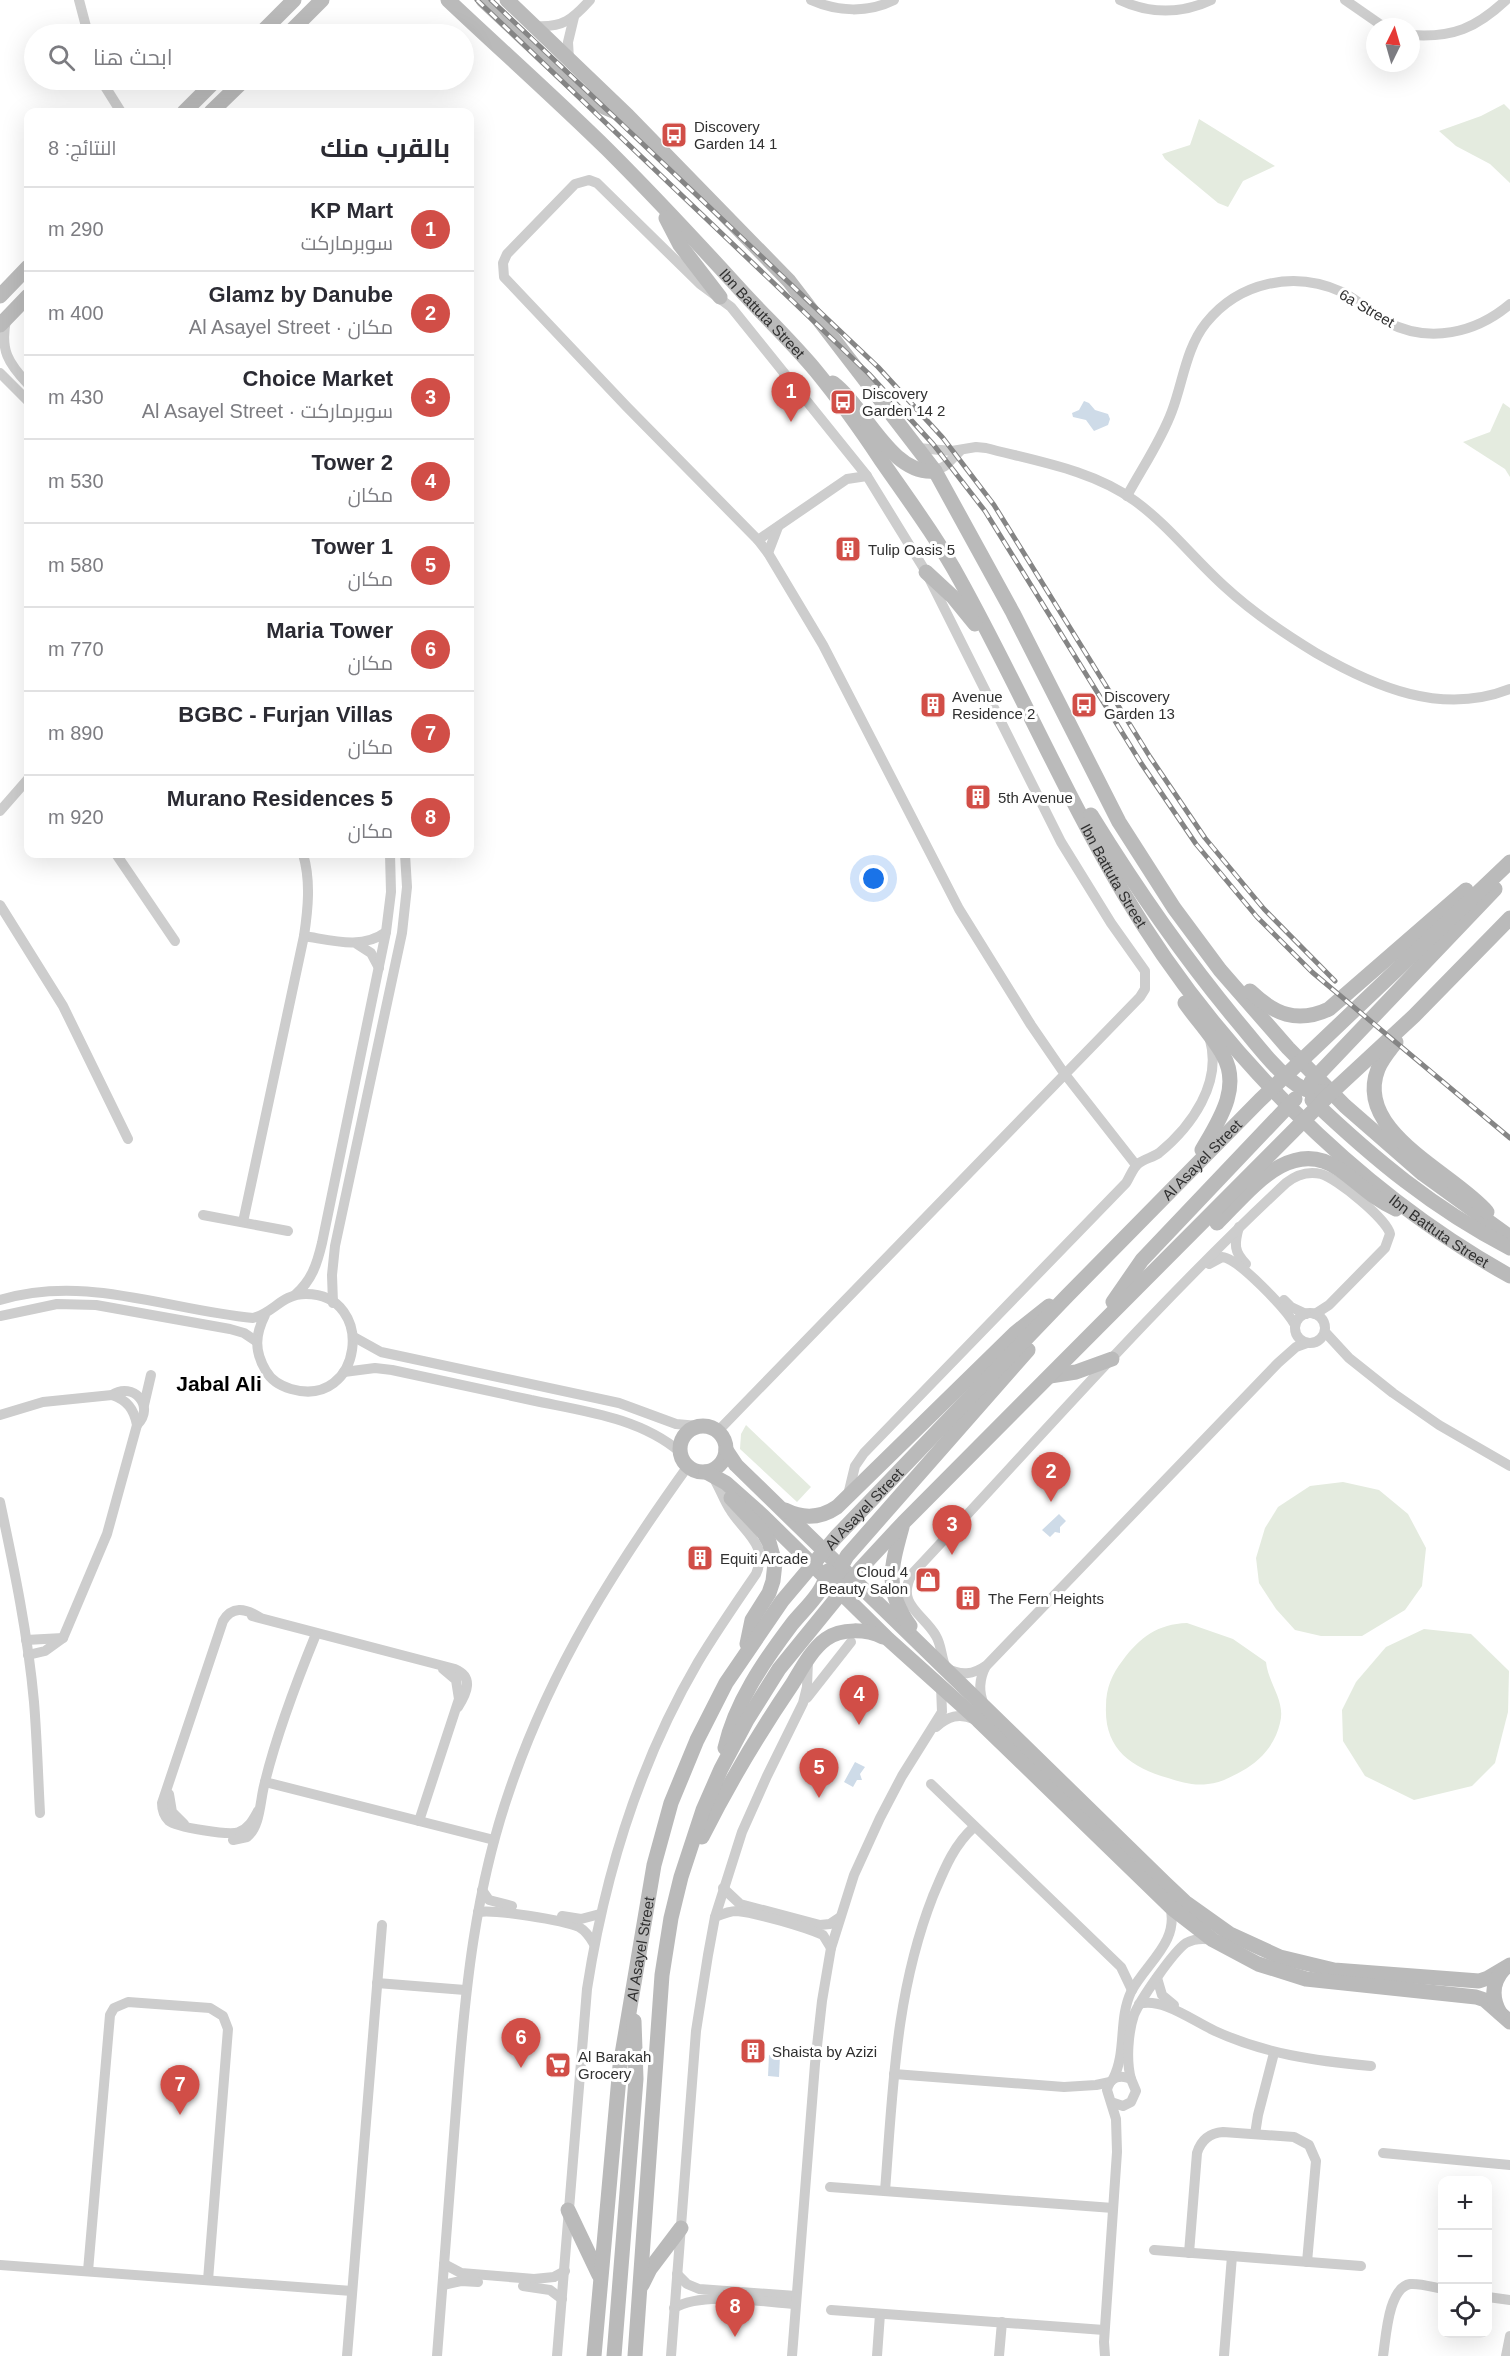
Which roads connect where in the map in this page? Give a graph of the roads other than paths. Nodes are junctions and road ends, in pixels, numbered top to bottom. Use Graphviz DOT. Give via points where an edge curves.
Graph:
graph roads {
  1 [pos="79,0"];
  2 [pos="294,0"];
  3 [pos="322,0"];
  4 [pos="448,0"];
  5 [pos="483,0"];
  6 [pos="507,0"];
  7 [pos="811,0"];
  8 [pos="894,0"];
  9 [pos="1120,0"];
  10 [pos="1211,0"];
  11 [pos="1345,0"];
  12 [pos="1506,0"];
  13 [pos="583,2"];
  14 [pos="574,17"];
  15 [pos="1371,18"];
  16 [pos="85,24"];
  17 [pos="270,24"];
  18 [pos="298,24"];
  19 [pos="474,24"];
  20 [pos="474,24"];
  21 [pos="535,26"];
  22 [pos="1420,35"];
  23 [pos="569,60"];
  24 [pos="108,90"];
  25 [pos="206,90"];
  26 [pos="234,90"];
  27 [pos="120,108"];
  28 [pos="188,108"];
  29 [pos="215,108"];
  30 [pos="628,116"];
  31 [pos="656,199"];
  32 [pos="24,271"];
  33 [pos="0,296"];
  34 [pos="720,297"];
  35 [pos="24,300"];
  36 [pos="1510,304"];
  37 [pos="3,322"];
  38 [pos="816,371"];
  39 [pos="0,372"];
  40 [pos="24,379"];
  41 [pos="24,397"];
  42 [pos="918,448"];
  43 [pos="961,450"];
  44 [pos="852,456"];
  45 [pos="935,471"];
  46 [pos="867,476"];
  47 [pos="847,479"];
  48 [pos="1127,496"];
  49 [pos="778,527"];
  50 [pos="758,540"];
  51 [pos="768,553"];
  52 [pos="926,572"];
  53 [pos="1000,656"];
  54 [pos="1510,689"];
  55 [pos="1040,738"];
  56 [pos="24,784"];
  57 [pos="0,811"];
  58 [pos="1510,853"];
  59 [pos="119,858"];
  60 [pos="304,858"];
  61 [pos="390,858"];
  62 [pos="405,858"];
  63 [pos="1510,862"];
  64 [pos="1510,870"];
  65 [pos="0,905"];
  66 [pos="1510,918"];
  67 [pos="386,932"];
  68 [pos="304,936"];
  69 [pos="175,941"];
  70 [pos="357,944"];
  71 [pos="379,968"];
  72 [pos="1220,970"];
  73 [pos="1414,1016"];
  74 [pos="1206,1032"];
  75 [pos="1288,1048"];
  76 [pos="1300,1060"];
  77 [pos="1273,1062"];
  78 [pos="1320,1070"];
  79 [pos="1064,1073"];
  80 [pos="1286,1075"];
  81 [pos="1340,1085"];
  82 [pos="1273,1088"];
  83 [pos="1303,1091"];
  84 [pos="1260,1100"];
  85 [pos="1290,1105"];
  86 [pos="1324,1112"];
  87 [pos="1279,1117"];
  88 [pos="1305,1120"];
  89 [pos="1316,1132"];
  90 [pos="128,1139"];
  91 [pos="1136,1165"];
  92 [pos="1190,1172"];
  93 [pos="203,1215"];
  94 [pos="1416,1216"];
  95 [pos="243,1222"];
  96 [pos="1239,1226"];
  97 [pos="288,1231"];
  98 [pos="1510,1240"];
  99 [pos="1155,1270"];
  100 [pos="1510,1276"];
  101 [pos="1179,1288"];
  102 [pos="295,1295"];
  103 [pos="1067,1296"];
  104 [pos="0,1300"];
  105 [pos="333,1303"];
  106 [pos="1057,1308"];
  107 [pos="1311,1314"];
  108 [pos="265,1315"];
  109 [pos="0,1316"];
  110 [pos="1097,1327"];
  111 [pos="1295,1328"];
  112 [pos="1325,1332"];
  113 [pos="354,1337"];
  114 [pos="256,1341"];
  115 [pos="1311,1342"];
  116 [pos="1349,1358"];
  117 [pos="1112,1359"];
  118 [pos="1278,1363"];
  119 [pos="344,1372"];
  120 [pos="151,1375"];
  121 [pos="1050,1376"];
  122 [pos="112,1395"];
  123 [pos="144,1405"];
  124 [pos="0,1415"];
  125 [pos="137,1425"];
  126 [pos="698,1426"];
  127 [pos="718,1431"];
  128 [pos="726,1450"];
  129 [pos="680,1452"];
  130 [pos="688,1466"];
  131 [pos="1510,1466"];
  132 [pos="709,1473"];
  133 [pos="726,1483"];
  134 [pos="844,1501"];
  135 [pos="0,1502"];
  136 [pos="780,1507"];
  137 [pos="903,1522"];
  138 [pos="824,1551"];
  139 [pos="835,1576"];
  140 [pos="316,1634"];
  141 [pos="63,1638"];
  142 [pos="888,1639"];
  143 [pos="26,1640"];
  144 [pos="851,1642"];
  145 [pos="927,1651"];
  146 [pos="744,1654"];
  147 [pos="28,1655"];
  148 [pos="808,1660"];
  149 [pos="987,1665"];
  150 [pos="946,1668"];
  151 [pos="941,1686"];
  152 [pos="803,1703"];
  153 [pos="984,1706"];
  154 [pos="978,1720"];
  155 [pos="932,1731"];
  156 [pos="265,1782"];
  157 [pos="931,1784"];
  158 [pos="40,1813"];
  159 [pos="419,1821"];
  160 [pos="974,1827"];
  161 [pos="494,1840"];
  162 [pos="681,1877"];
  163 [pos="723,1888"];
  164 [pos="482,1890"];
  165 [pos="1170,1906"];
  166 [pos="478,1912"];
  167 [pos="600,1914"];
  168 [pos="715,1917"];
  169 [pos="839,1918"];
  170 [pos="381,1925"];
  171 [pos="1213,1940"];
  172 [pos="594,1944"];
  173 [pos="831,1948"];
  174 [pos="1152,1962"];
  175 [pos="1510,1965"];
  176 [pos="1121,1968"];
  177 [pos="1144,1972"];
  178 [pos="1160,1974"];
  179 [pos="377,1983"];
  180 [pos="465,1990"];
  181 [pos="1132,1990"];
  182 [pos="633,1997"];
  183 [pos="1139,2004"];
  184 [pos="1188,2017"];
  185 [pos="1506,2020"];
  186 [pos="1274,2053"];
  187 [pos="1371,2066"];
  188 [pos="894,2074"];
  189 [pos="1131,2079"];
  190 [pos="1112,2080"];
  191 [pos="1064,2087"];
  192 [pos="1110,2100"];
  193 [pos="1131,2102"];
  194 [pos="1255,2134"];
  195 [pos="1118,2152"];
  196 [pos="1383,2153"];
  197 [pos="1510,2165"];
  198 [pos="830,2187"];
  199 [pos="885,2191"];
  200 [pos="1113,2208"];
  201 [pos="568,2210"];
  202 [pos="681,2228"];
  203 [pos="1154,2250"];
  204 [pos="1189,2253"];
  205 [pos="1232,2256"];
  206 [pos="1307,2262"];
  207 [pos="444,2264"];
  208 [pos="0,2265"];
  209 [pos="1361,2266"];
  210 [pos="88,2271"];
  211 [pos="565,2271"];
  212 [pos="677,2274"];
  213 [pos="600,2275"];
  214 [pos="208,2280"];
  215 [pos="443,2285"];
  216 [pos="1438,2288"];
  217 [pos="352,2291"];
  218 [pos="640,2294"];
  219 [pos="1492,2298"];
  220 [pos="562,2299"];
  221 [pos="796,2300"];
  222 [pos="1510,2300"];
  223 [pos="674,2308"];
  224 [pos="831,2310"];
  225 [pos="880,2314"];
  226 [pos="1002,2322"];
  227 [pos="1104,2330"];
  228 [pos="1510,2336"];
  229 [pos="1104,2342"];
  230 [pos="347,2356"];
  231 [pos="438,2356"];
  232 [pos="557,2356"];
  233 [pos="594,2356"];
  234 [pos="614,2356"];
  235 [pos="635,2356"];
  236 [pos="671,2356"];
  237 [pos="792,2356"];
  238 [pos="877,2356"];
  239 [pos="999,2356"];
  240 [pos="1100,2356"];
  241 [pos="1105,2356"];
  242 [pos="1224,2356"];
  243 [pos="1383,2356"];
  244 [pos="1506,2356"];
  1 -- 16 [label="street"];
  2 -- 17 [label="main road"];
  3 -- 18 [label="main road"];
  4 -- 19 [label="main road, Ibn Battuta Street"];
  5 -- 30 [label="main road" via="580,91 604,107"];
  6 -- 21 [label="main road, Ibn Battuta Street"];
  7 -- 8 [label="street" via="835,8 857,9"];
  9 -- 10 [label="street" via="1163,11 1190,8"];
  11 -- 15 [label="street"];
  12 -- 22 [label="street" via="1483,21 1466,29 1444,35"];
  13 -- 14 [label="street"];
  14 -- 21 [label="street" via="551,26"];
  14 -- 23 [label="street" via="567,42"];
  20 -- 31 [label="main road, Ibn Battuta Street"];
  21 -- 23 [label="main road, Ibn Battuta Street"];
  23 -- 30 [label="main road, Ibn Battuta Street"];
  24 -- 27 [label="street"];
  25 -- 28 [label="main road"];
  26 -- 29 [label="main road"];
  30 -- 42 [label="main road, Ibn Battuta Street" via="789,281"];
  31 -- 34 [label="main road" via="680,245"];
  31 -- 38 [label="main road, Ibn Battuta Street"];
  32 -- 33 [label="main road"];
  34 -- 44 [label="street"];
  34 -- 50 [label="street" via="700,284 602,187 589,180 575,184 505,258 502,268 507,280"];
  35 -- 37 [label="main road"];
  36 -- 48 [label="street, 6a Street" via="1470,329 1433,334 1398,326 1343,292 1313,282 1278,281 1239,294 1220,308 1192,345 1168,421"];
  37 -- 40 [label="street" via="2,348 6,359"];
  38 -- 45 [label="main road" via="846,394 900,461 916,469"];
  38 -- 53 [label="main road, Ibn Battuta Street" via="879,456 957,575"];
  39 -- 41 [label="street"];
  42 -- 43 [label="street"];
  42 -- 45 [label="main road, Ibn Battuta Street"];
  43 -- 45 [label="street"];
  43 -- 48 [label="street" via="986,448 1052,465"];
  44 -- 46 [label="street"];
  44 -- 47 [label="street"];
  45 -- 72 [label="main road, Ibn Battuta Street" via="1002,592 1119,822 1174,908"];
  46 -- 47 [label="street"];
  46 -- 52 [label="street"];
  47 -- 49 [label="street"];
  48 -- 54 [label="street" via="1244,604 1353,673 1427,698 1467,699"];
  49 -- 50 [label="street"];
  49 -- 51 [label="street"];
  50 -- 51 [label="street"];
  51 -- 79 [label="street" via="823,645 959,909"];
  52 -- 53 [label="main road" via="953,597"];
  52 -- 79 [label="street" via="1061,842 1145,971 1140,997"];
  53 -- 55 [label="main road, Ibn Battuta Street"];
  55 -- 74 [label="main road" via="1061,797 1118,900"];
  55 -- 77 [label="main road" via="1157,918"];
  55 -- 82 [label="main road, Ibn Battuta Street" via="1119,885 1154,941 1212,1023"];
  56 -- 57 [label="street"];
  58 -- 72 [label="main road" via="1338,1003 1320,1013 1298,1016 1278,1012"];
  59 -- 69 [label="street"];
  60 -- 68 [label="street" via="308,885"];
  61 -- 67 [label="street"];
  62 -- 105 [label="street" via="407,887 402,933 335,1246"];
  63 -- 76 [label="main road, Al Asayel Street"];
  64 -- 78 [label="main road"];
  65 -- 90 [label="street" via="63,1006"];
  66 -- 73 [label="main road, Al Asayel Street"];
  67 -- 70 [label="street"];
  67 -- 71 [label="street"];
  68 -- 70 [label="street"];
  68 -- 95 [label="street"];
  70 -- 71 [label="street" via="371,953"];
  71 -- 102 [label="street" via="318,1260 306,1286"];
  72 -- 75 [label="main road, Ibn Battuta Street"];
  73 -- 81 [label="main road, Al Asayel Street"];
  73 -- 98 [label="main road" via="1378,1068 1375,1093 1383,1120 1413,1151 1471,1196"];
  74 -- 91 [label="street" via="1213,1063 1208,1091 1170,1142"];
  74 -- 92 [label="main road" via="1227,1062 1230,1086 1225,1109"];
  75 -- 76 [label="main road, Ibn Battuta Street"];
  75 -- 77 [label="main road" via="1287,1061"];
  76 -- 78 [label="main road, Ibn Battuta Street"];
  76 -- 80 [label="main road, Al Asayel Street"];
  76 -- 83 [label="main road"];
  77 -- 80 [label="main road"];
  78 -- 81 [label="main road, Ibn Battuta Street"];
  78 -- 83 [label="main road"];
  79 -- 91 [label="street"];
  79 -- 127 [label="street"];
  80 -- 82 [label="main road, Al Asayel Street"];
  80 -- 83 [label="main road"];
  81 -- 83 [label="main road"];
  81 -- 86 [label="main road, Al Asayel Street"];
  81 -- 98 [label="main road, Ibn Battuta Street" via="1423,1174"];
  82 -- 83 [label="main road"];
  82 -- 84 [label="main road, Al Asayel Street"];
  82 -- 85 [label="main road, Ibn Battuta Street"];
  83 -- 85 [label="main road"];
  83 -- 86 [label="main road"];
  83 -- 88 [label="main road"];
  84 -- 87 [label="main road" via="1276,1100 1281,1108"];
  84 -- 92 [label="main road, Al Asayel Street"];
  85 -- 87 [label="main road"];
  85 -- 88 [label="main road, Ibn Battuta Street"];
  86 -- 88 [label="main road, Al Asayel Street"];
  86 -- 89 [label="main road" via="1314,1126"];
  86 -- 98 [label="main road" via="1410,1186 1455,1216"];
  87 -- 110 [label="main road" via="1142,1260"];
  88 -- 89 [label="main road, Ibn Battuta Street"];
  88 -- 99 [label="main road, Al Asayel Street"];
  89 -- 94 [label="main road, Ibn Battuta Street"];
  91 -- 134 [label="street" via="1126,1183 864,1453"];
  92 -- 103 [label="main road, Al Asayel Street"];
  93 -- 95 [label="street"];
  94 -- 99 [label="main road" via="1373,1198 1327,1161 1292,1160 1270,1172 1185,1251"];
  94 -- 100 [label="main road, Ibn Battuta Street"];
  95 -- 97 [label="street"];
  96 -- 101 [label="street"];
  96 -- 107 [label="street" via="1235,1247 1239,1258 1288,1304"];
  96 -- 107 [label="street" via="1286,1183 1310,1173 1335,1180 1387,1224 1390,1239 1385,1248 1329,1305"];
  99 -- 110 [label="main road, Al Asayel Street"];
  101 -- 111 [label="street" via="1189,1284 1216,1258 1228,1257 1286,1311"];
  101 -- 117 [label="street"];
  102 -- 105 [label="street" via="315,1296"];
  102 -- 108 [label="street" via="273,1306"];
  103 -- 106 [label="main road, Al Asayel Street"];
  103 -- 134 [label="main road" via="1014,1333"];
  104 -- 108 [label="street" via="29,1293 80,1290 234,1316"];
  105 -- 113 [label="street" via="343,1312"];
  106 -- 138 [label="main road, Al Asayel Street"];
  106 -- 139 [label="main road" via="1021,1359 864,1536"];
  107 -- 111 [label="street" via="1299,1318"];
  107 -- 112 [label="street" via="1322,1319"];
  108 -- 114 [label="street"];
  109 -- 114 [label="street" via="57,1304 96,1305 230,1329"];
  110 -- 121 [label="main road, Al Asayel Street"];
  111 -- 115 [label="street" via="1299,1338"];
  111 -- 118 [label="street" via="1293,1339"];
  112 -- 115 [label="street"];
  112 -- 116 [label="street"];
  113 -- 119 [label="street" via="352,1355"];
  113 -- 126 [label="street" via="381,1352 619,1403 676,1424"];
  114 -- 119 [label="street" via="259,1359 268,1375 282,1386 313,1391"];
  115 -- 116 [label="street"];
  115 -- 118 [label="street" via="1296,1347"];
  116 -- 131 [label="street" via="1438,1425"];
  117 -- 121 [label="main road" via="1076,1372"];
  117 -- 150 [label="street" via="908,1581 909,1602 936,1634"];
  118 -- 149 [label="street"];
  119 -- 129 [label="street" via="392,1370 594,1413 659,1436"];
  120 -- 123 [label="street"];
  121 -- 137 [label="main road, Al Asayel Street"];
  122 -- 123 [label="street" via="128,1390 138,1395"];
  122 -- 124 [label="street" via="43,1402"];
  122 -- 125 [label="street" via="132,1409"];
  123 -- 125 [label="street"];
  125 -- 141 [label="street" via="107,1534"];
  126 -- 127 [label="main road"];
  126 -- 129 [label="main road" via="682,1438"];
  127 -- 128 [label="main road"];
  128 -- 132 [label="main road" via="725,1457"];
  128 -- 136 [label="main road" via="736,1465"];
  129 -- 130 [label="main road"];
  130 -- 132 [label="main road"];
  130 -- 161 [label="street" via="612,1575 561,1665 533,1726"];
  132 -- 133 [label="main road"];
  132 -- 167 [label="street" via="732,1513 758,1545 759,1568 698,1663 662,1731 629,1812"];
  133 -- 139 [label="main road"];
  133 -- 146 [label="main road" via="734,1503 764,1533 775,1563 769,1593 753,1620"];
  134 -- 136 [label="main road" via="821,1516 792,1513"];
  135 -- 143 [label="street"];
  136 -- 138 [label="main road"];
  137 -- 139 [label="main road, Al Asayel Street"];
  137 -- 145 [label="main road" via="892,1567 893,1592 903,1616"];
  138 -- 139 [label="main road, Al Asayel Street"];
  138 -- 139 [label="main road"];
  139 -- 142 [label="main road"];
  139 -- 145 [label="main road"];
  139 -- 146 [label="main road, Al Asayel Street" via="768,1620"];
  139 -- 162 [label="main road, Al Asayel Street" via="821,1588 771,1654 742,1703"];
  140 -- 156 [label="street"];
  140 -- 156 [label="street" via="259,1617 238,1616 229,1621 220,1633 169,1785 169,1806 187,1826 235,1834 251,1823 258,1811"];
  140 -- 159 [label="street" via="435,1665 456,1680 458,1707"];
  141 -- 143 [label="street"];
  141 -- 147 [label="street" via="45,1651"];
  142 -- 148 [label="main road" via="859,1631 833,1635"];
  142 -- 151 [label="main road"];
  143 -- 147 [label="street"];
  144 -- 152 [label="street"];
  145 -- 150 [label="main road"];
  146 -- 182 [label="main road, Al Asayel Street" via="697,1740 671,1803 654,1865"];
  147 -- 158 [label="street"];
  148 -- 152 [label="street"];
  148 -- 162 [label="main road" via="737,1768"];
  149 -- 150 [label="street" via="962,1674"];
  149 -- 153 [label="street" via="979,1689"];
  150 -- 153 [label="main road"];
  151 -- 154 [label="main road"];
  151 -- 155 [label="street" via="942,1712"];
  152 -- 163 [label="street" via="754,1803"];
  153 -- 175 [label="main road" via="1185,1902 1230,1934 1280,1957 1334,1970 1467,1981 1488,1978"];
  154 -- 155 [label="street" via="955,1716"];
  154 -- 165 [label="main road"];
  155 -- 169 [label="street" via="880,1818"];
  156 -- 159 [label="street"];
  157 -- 160 [label="street"];
  159 -- 161 [label="street"];
  160 -- 176 [label="street"];
  160 -- 188 [label="street" via="950,1857 923,1923 902,2006"];
  161 -- 164 [label="street"];
  162 -- 218 [label="main road, Al Asayel Street" via="662,1975"];
  163 -- 168 [label="street"];
  163 -- 169 [label="street" via="740,1904 820,1925"];
  164 -- 166 [label="street"];
  164 -- 167 [label="street" via="489,1900 501,1904 575,1918"];
  165 -- 171 [label="main road"];
  165 -- 174 [label="street" via="1171,1933"];
  166 -- 172 [label="street" via="499,1911 573,1925 586,1932"];
  166 -- 180 [label="street"];
  167 -- 172 [label="street"];
  168 -- 173 [label="street" via="739,1911 769,1919 819,1933 827,1938"];
  168 -- 202 [label="street" via="696,2031"];
  169 -- 173 [label="street"];
  170 -- 179 [label="street"];
  171 -- 178 [label="street" via="1188,1942"];
  171 -- 185 [label="main road" via="1258,1964 1306,1978 1485,2000"];
  172 -- 201 [label="street"];
  173 -- 221 [label="street" via="817,2042"];
  174 -- 177 [label="street"];
  174 -- 178 [label="street"];
  175 -- 185 [label="main road" via="1498,1976 1494,1991 1494,1999"];
  176 -- 177 [label="street"];
  176 -- 181 [label="street"];
  177 -- 181 [label="street"];
  178 -- 183 [label="street"];
  178 -- 184 [label="street" via="1162,1995"];
  179 -- 180 [label="street"];
  179 -- 217 [label="street"];
  180 -- 207 [label="street"];
  181 -- 190 [label="street" via="1124,2012 1119,2062"];
  182 -- 213 [label="main road, Al Asayel Street" via="619,2079"];
  182 -- 234 [label="main road" via="636,2067"];
  183 -- 184 [label="street" via="1158,2002"];
  183 -- 189 [label="street" via="1131,2030"];
  184 -- 186 [label="street"];
  186 -- 187 [label="street"];
  186 -- 194 [label="street"];
  188 -- 191 [label="street"];
  188 -- 199 [label="street"];
  189 -- 190 [label="street" via="1120,2076"];
  189 -- 193 [label="street" via="1137,2091"];
  190 -- 191 [label="street"];
  190 -- 192 [label="street" via="1107,2090"];
  191 -- 192 [label="street" via="1098,2093"];
  192 -- 193 [label="street" via="1123,2106"];
  192 -- 195 [label="street" via="1116,2119"];
  193 -- 195 [label="street" via="1124,2116"];
  194 -- 204 [label="street" via="1218,2132 1204,2139 1199,2148"];
  194 -- 206 [label="street" via="1299,2138 1313,2150 1316,2161"];
  195 -- 200 [label="street"];
  196 -- 197 [label="street"];
  198 -- 199 [label="street"];
  199 -- 200 [label="street"];
  200 -- 227 [label="street"];
  201 -- 211 [label="street"];
  201 -- 213 [label="main road"];
  202 -- 212 [label="street"];
  202 -- 218 [label="main road" via="650,2269"];
  203 -- 204 [label="street"];
  204 -- 205 [label="street"];
  205 -- 206 [label="street"];
  205 -- 242 [label="street"];
  206 -- 209 [label="street"];
  207 -- 211 [label="street" via="461,2273 534,2279 554,2277"];
  207 -- 215 [label="street"];
  208 -- 210 [label="street"];
  210 -- 214 [label="street"];
  210 -- 214 [label="street" via="110,2015 120,2004 128,2002 210,2008 224,2016 228,2029"];
  211 -- 220 [label="street"];
  212 -- 221 [label="street" via="699,2289"];
  212 -- 223 [label="street"];
  213 -- 233 [label="main road, Al Asayel Street"];
  214 -- 217 [label="street"];
  215 -- 220 [label="street" via="461,2281 543,2287"];
  215 -- 231 [label="street"];
  216 -- 243 [label="street" via="1412,2284 1398,2290"];
  217 -- 230 [label="street"];
  218 -- 235 [label="main road, Al Asayel Street"];
  219 -- 222 [label="street"];
  220 -- 232 [label="street"];
  221 -- 223 [label="street" via="705,2298 689,2300"];
  221 -- 237 [label="street"];
  223 -- 236 [label="street"];
  224 -- 225 [label="street"];
  225 -- 226 [label="street"];
  225 -- 238 [label="street"];
  226 -- 227 [label="street"];
  226 -- 239 [label="street"];
  227 -- 229 [label="street"];
  228 -- 244 [label="street"];
  229 -- 240 [label="street"];
  229 -- 241 [label="street"];
}
